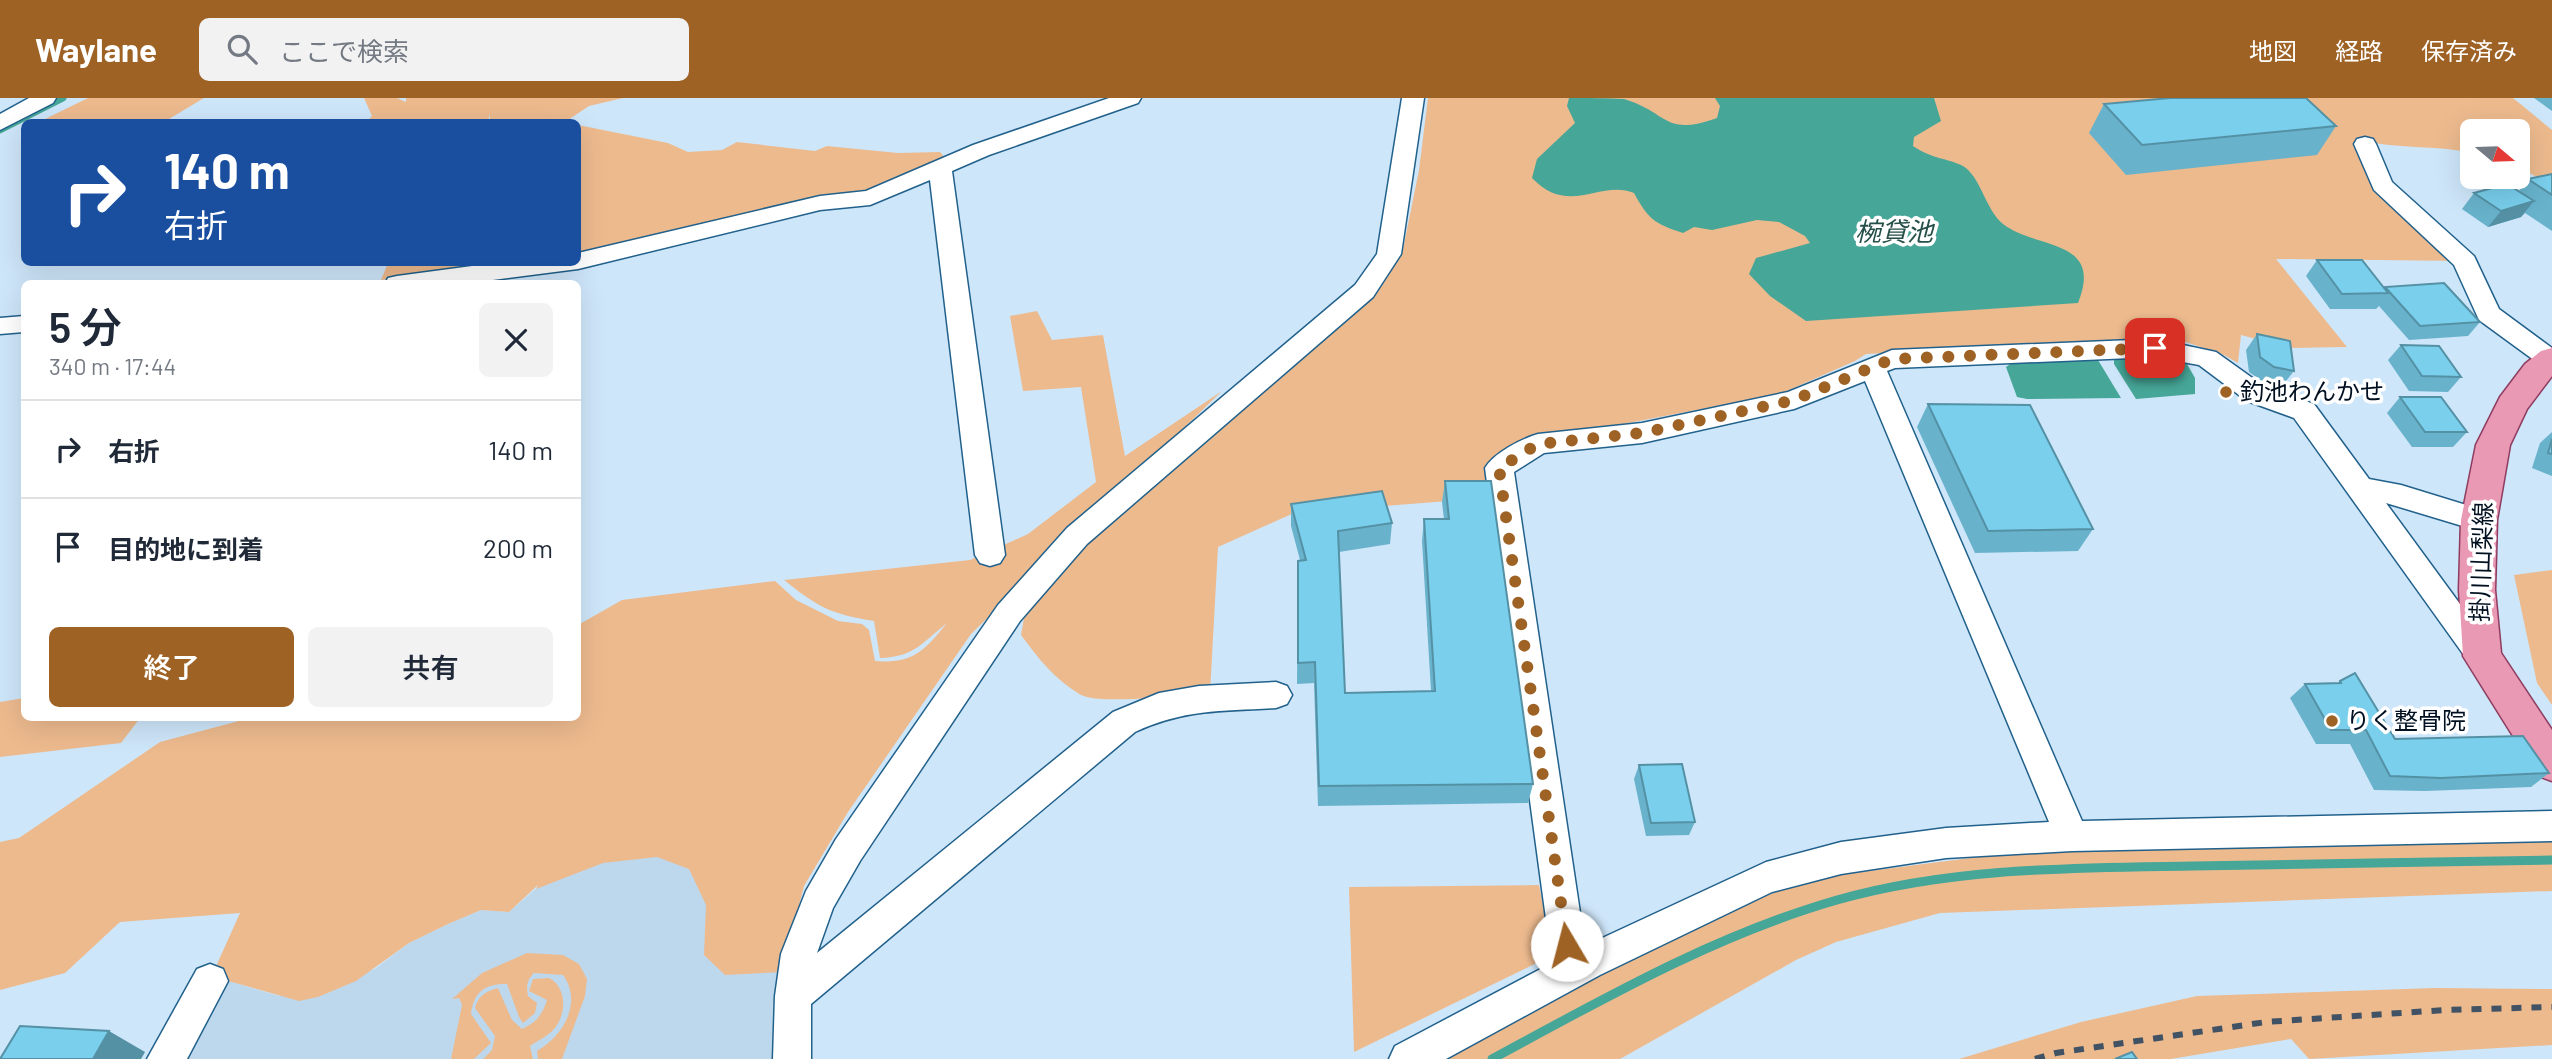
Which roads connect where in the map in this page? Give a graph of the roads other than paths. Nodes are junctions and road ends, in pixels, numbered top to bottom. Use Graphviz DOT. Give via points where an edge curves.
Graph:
graph roads {
  1 [pos="46,98"];
  2 [pos="1130,98"];
  3 [pos="1413,98"];
  4 [pos="0,123"];
  5 [pos="2365,144"];
  6 [pos="940,169"];
  7 [pos="581,260"];
  8 [pos="536,266"];
  9 [pos="428,280"];
  10 [pos="21,324"];
  11 [pos="0,326"];
  12 [pos="2552,359"];
  13 [pos="1872,367"];
  14 [pos="2360,488"];
  15 [pos="2479,520"];
  16 [pos="990,555"];
  17 [pos="2482,656"];
  18 [pos="1276,695"];
  19 [pos="2552,764"];
  20 [pos="2552,826"];
  21 [pos="2072,836"];
  22 [pos="1571,971"];
  23 [pos="210,981"];
  24 [pos="793,996"];
  25 [pos="166,1059"];
  26 [pos="792,1059"];
  27 [pos="1408,1059"];
  1 -- 4 [label="street"];
  2 -- 6 [label="street"];
  3 -- 24 [label="street" via="1389,254 1364,291 1077,536 1009,613 817,902 799,954"];
  5 -- 12 [label="street" via="2382,185 2465,261 2488,314"];
  6 -- 7 [label="street" via="870,198 820,203"];
  6 -- 16 [label="street"];
  8 -- 9 [label="street"];
  10 -- 11 [label="street"];
  12 -- 15 [label="main road, 掛川山梨線" via="2536,372 2501,426"];
  13 -- 14 [label="street" via="1892,359 2155,348 2207,358 2256,394 2304,411"];
  13 -- 21 [label="street"];
  13 -- 22 [label="street" via="1794,400 1642,433 1538,444 1499,468"];
  14 -- 15 [label="street" via="2401,495"];
  14 -- 17 [label="street"];
  15 -- 17 [label="main road, 掛川山梨線" via="2477,590"];
  17 -- 19 [label="main road, 掛川山梨線"];
  18 -- 24 [label="street" via="1159,706 1124,722"];
  20 -- 21 [label="street"];
  21 -- 22 [label="street" via="1933,845 1841,858 1766,877"];
  22 -- 27 [label="street"];
  23 -- 25 [label="street"];
  24 -- 26 [label="street"];
}
